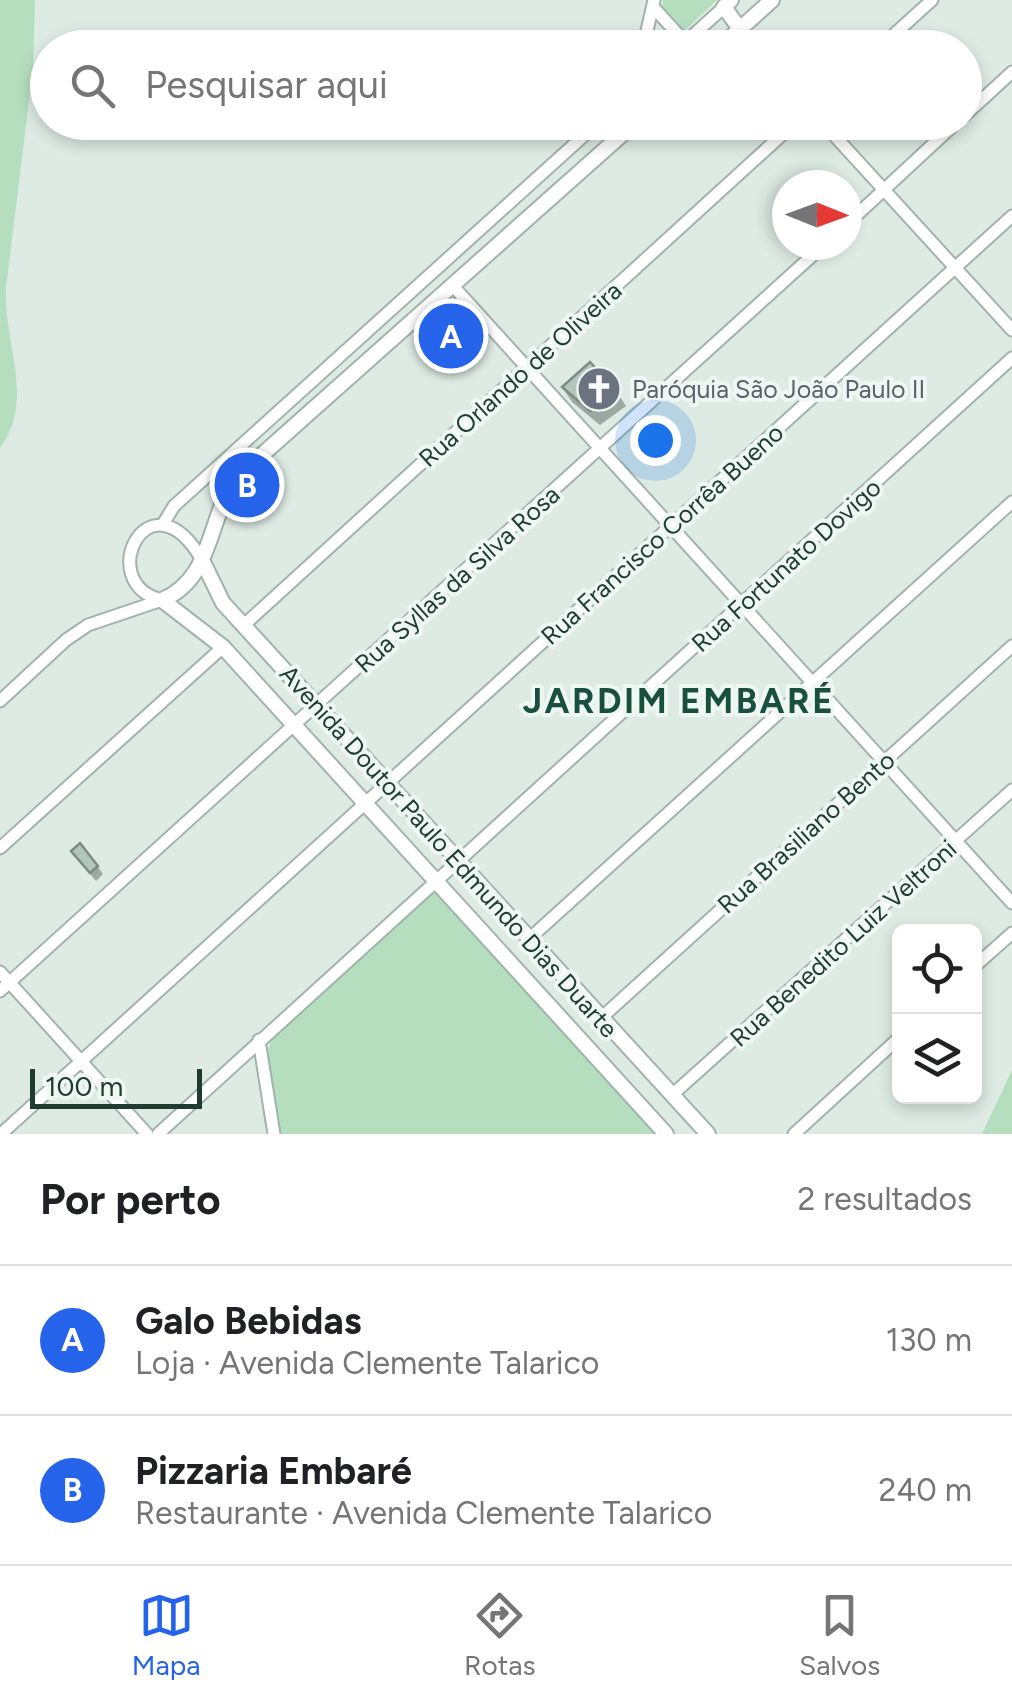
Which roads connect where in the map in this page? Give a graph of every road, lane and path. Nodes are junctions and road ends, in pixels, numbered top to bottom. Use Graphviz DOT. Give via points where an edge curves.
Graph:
graph roads {
  1 [pos="772,0"];
  2 [pos="932,0"];
  3 [pos="654,4"];
  4 [pos="728,4"];
  5 [pos="740,29"];
  6 [pos="648,30"];
  7 [pos="672,30"];
  8 [pos="699,30"];
  9 [pos="899,30"];
  10 [pos="1012,72"];
  11 [pos="982,100"];
  12 [pos="579,140"];
  13 [pos="616,140"];
  14 [pos="776,140"];
  15 [pos="838,140"];
  16 [pos="938,140"];
  17 [pos="883,191"];
  18 [pos="862,210"];
  19 [pos="1012,216"];
  20 [pos="808,260"];
  21 [pos="954,269"];
  22 [pos="454,286"];
  23 [pos="1012,330"];
  24 [pos="1012,358"];
  25 [pos="529,366"];
  26 [pos="602,448"];
  27 [pos="1012,502"];
  28 [pos="163,524"];
  29 [pos="671,527"];
  30 [pos="202,560"];
  31 [pos="162,600"];
  32 [pos="744,604"];
  33 [pos="244,625"];
  34 [pos="1012,646"];
  35 [pos="223,647"];
  36 [pos="816,682"];
  37 [pos="0,701"];
  38 [pos="316,706"];
  39 [pos="295,724"];
  40 [pos="886,760"];
  41 [pos="386,784"];
  42 [pos="1012,790"];
  43 [pos="364,802"];
  44 [pos="956,842"];
  45 [pos="0,848"];
  46 [pos="460,862"];
  47 [pos="435,882"];
  48 [pos="1012,903"];
  49 [pos="1012,933"];
  50 [pos="528,939"];
  51 [pos="982,961"];
  52 [pos="0,972"];
  53 [pos="5,987"];
  54 [pos="602,1018"];
  55 [pos="260,1040"];
  56 [pos="892,1043"];
  57 [pos="82,1060"];
  58 [pos="672,1095"];
  59 [pos="1,1134"];
  60 [pos="147,1134"];
  61 [pos="158,1134"];
  62 [pos="274,1134"];
  63 [pos="666,1134"];
  64 [pos="708,1134"];
  65 [pos="794,1134"];
  1 -- 5 [label="street"];
  2 -- 9 [label="street"];
  3 -- 6 [label="street"];
  3 -- 7 [label="street"];
  4 -- 5 [label="street"];
  4 -- 8 [label="street"];
  10 -- 11 [label="street"];
  12 -- 28 [label="street" via="174,506"];
  13 -- 22 [label="street"];
  14 -- 25 [label="street, Rua Orlando de Oliveira"];
  15 -- 17 [label="street"];
  16 -- 17 [label="street"];
  17 -- 18 [label="street"];
  17 -- 21 [label="street"];
  19 -- 21 [label="street, Rua Francisco Corrêa Bueno"];
  20 -- 26 [label="street, Rua Syllas da Silva Rosa"];
  21 -- 23 [label="street"];
  21 -- 29 [label="street, Rua Francisco Corrêa Bueno"];
  22 -- 25 [label="street"];
  22 -- 30 [label="street" via="237,478 222,500"];
  24 -- 32 [label="street, Rua Fortunato Dovigo"];
  25 -- 26 [label="street"];
  25 -- 33 [label="street, Rua Orlando de Oliveira"];
  26 -- 29 [label="street"];
  26 -- 38 [label="street, Rua Syllas da Silva Rosa"];
  27 -- 36 [label="street"];
  28 -- 30 [label="street" via="185,535"];
  28 -- 31 [label="street" via="136,538 128,558 139,586"];
  29 -- 32 [label="street"];
  29 -- 41 [label="street, Rua Francisco Corrêa Bueno"];
  30 -- 31 [label="street" via="187,586"];
  30 -- 33 [label="street, Avenida Doutor Paulo Edmundo Dias Duarte" via="223,603"];
  31 -- 35 [label="street, Avenida Doutor Paulo Edmundo Dias Duarte"];
  31 -- 37 [label="street" via="88,625"];
  32 -- 36 [label="street"];
  32 -- 46 [label="street, Rua Fortunato Dovigo"];
  33 -- 38 [label="street, Avenida Doutor Paulo Edmundo Dias Duarte"];
  34 -- 40 [label="street, Rua Brasiliano Bento"];
  35 -- 39 [label="street, Avenida Doutor Paulo Edmundo Dias Duarte"];
  35 -- 45 [label="street"];
  36 -- 40 [label="street"];
  36 -- 50 [label="street"];
  38 -- 39 [label="street, Rua Syllas da Silva Rosa"];
  38 -- 41 [label="street, Avenida Doutor Paulo Edmundo Dias Duarte"];
  39 -- 43 [label="street, Avenida Doutor Paulo Edmundo Dias Duarte"];
  39 -- 53 [label="street, Rua Syllas da Silva Rosa"];
  40 -- 44 [label="street"];
  40 -- 54 [label="street, Rua Brasiliano Bento"];
  41 -- 43 [label="street, Rua Francisco Corrêa Bueno"];
  41 -- 46 [label="street, Avenida Doutor Paulo Edmundo Dias Duarte"];
  42 -- 44 [label="street, Rua Benedito Luiz Veltroni"];
  43 -- 47 [label="street, Avenida Doutor Paulo Edmundo Dias Duarte"];
  43 -- 57 [label="street, Rua Francisco Corrêa Bueno"];
  44 -- 48 [label="street"];
  44 -- 58 [label="street, Rua Benedito Luiz Veltroni"];
  46 -- 47 [label="street, Rua Fortunato Dovigo"];
  46 -- 50 [label="street, Avenida Doutor Paulo Edmundo Dias Duarte"];
  47 -- 55 [label="street, Rua Fortunato Dovigo"];
  47 -- 63 [label="street, Avenida Doutor Paulo Edmundo Dias Duarte"];
  49 -- 51 [label="street"];
  50 -- 54 [label="street, Avenida Doutor Paulo Edmundo Dias Duarte"];
  52 -- 53 [label="street"];
  53 -- 57 [label="street"];
  54 -- 58 [label="street, Avenida Doutor Paulo Edmundo Dias Duarte"];
  55 -- 61 [label="street, Rua Fortunato Dovigo"];
  55 -- 62 [label="street"];
  56 -- 65 [label="street"];
  57 -- 59 [label="street, Rua Francisco Corrêa Bueno"];
  57 -- 60 [label="street"];
  58 -- 64 [label="street, Avenida Doutor Paulo Edmundo Dias Duarte"];
}
